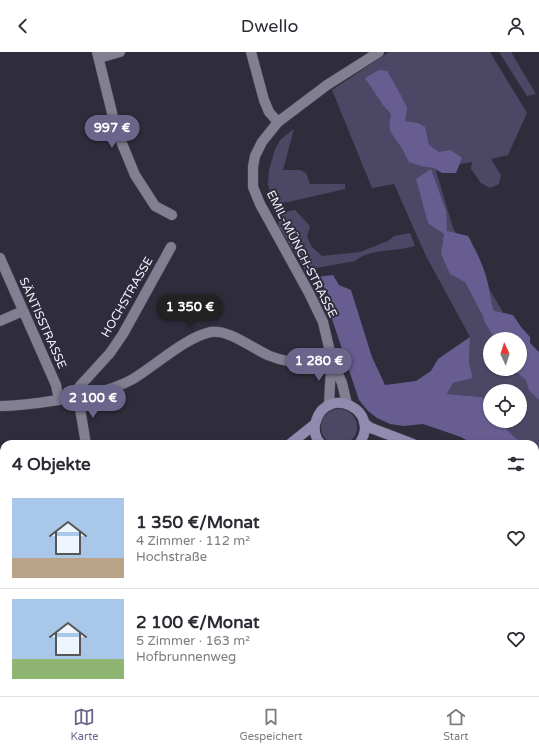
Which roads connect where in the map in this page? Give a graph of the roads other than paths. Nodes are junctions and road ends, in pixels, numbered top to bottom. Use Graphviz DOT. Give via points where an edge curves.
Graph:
graph roads {
  1 [pos="120,52"];
  2 [pos="251,52"];
  3 [pos="379,52"];
  4 [pos="98,55"];
  5 [pos="278,122"];
  6 [pos="172,215"];
  7 [pos="170,247"];
  8 [pos="0,258"];
  9 [pos="23,311"];
  10 [pos="0,321"];
  11 [pos="332,360"];
  12 [pos="78,397"];
  13 [pos="59,400"];
  14 [pos="347,404"];
  15 [pos="329,405"];
  16 [pos="0,406"];
  17 [pos="364,423"];
  18 [pos="315,424"];
  19 [pos="85,440"];
  20 [pos="295,440"];
  21 [pos="318,440"];
  22 [pos="361,440"];
  23 [pos="403,440"];
  1 -- 4 [label="street"];
  2 -- 5 [label="street" via="264,100 269,112"];
  3 -- 5 [label="street, EMIL-MÜNCH-STRASSE" via="327,85"];
  4 -- 6 [label="street" via="116,129 135,175 155,206"];
  5 -- 11 [label="street, EMIL-MÜNCH-STRASSE" via="262,142 255,156 253,187 323,322"];
  7 -- 12 [label="street, HOCHSTRASSE" via="123,334 110,353 79,387"];
  8 -- 9 [label="street, SÄNTISSTRASSE"];
  9 -- 10 [label="street"];
  9 -- 13 [label="street, SÄNTISSTRASSE" via="56,385"];
  11 -- 12 [label="street" via="317,363 284,360 256,350 227,334 214,332 194,339 169,353 132,380"];
  11 -- 14 [label="street, EMIL-MÜNCH-STRASSE" via="342,383"];
  11 -- 15 [label="street, EMIL-MÜNCH-STRASSE"];
  12 -- 13 [label="street"];
  12 -- 19 [label="street"];
  13 -- 16 [label="street"];
  14 -- 15 [label="main road"];
  14 -- 17 [label="main road" via="360,413"];
  15 -- 18 [label="main road" via="319,413"];
  17 -- 22 [label="main road" via="364,435"];
  17 -- 23 [label="main road"];
  18 -- 20 [label="main road"];
  18 -- 21 [label="main road"];
}
